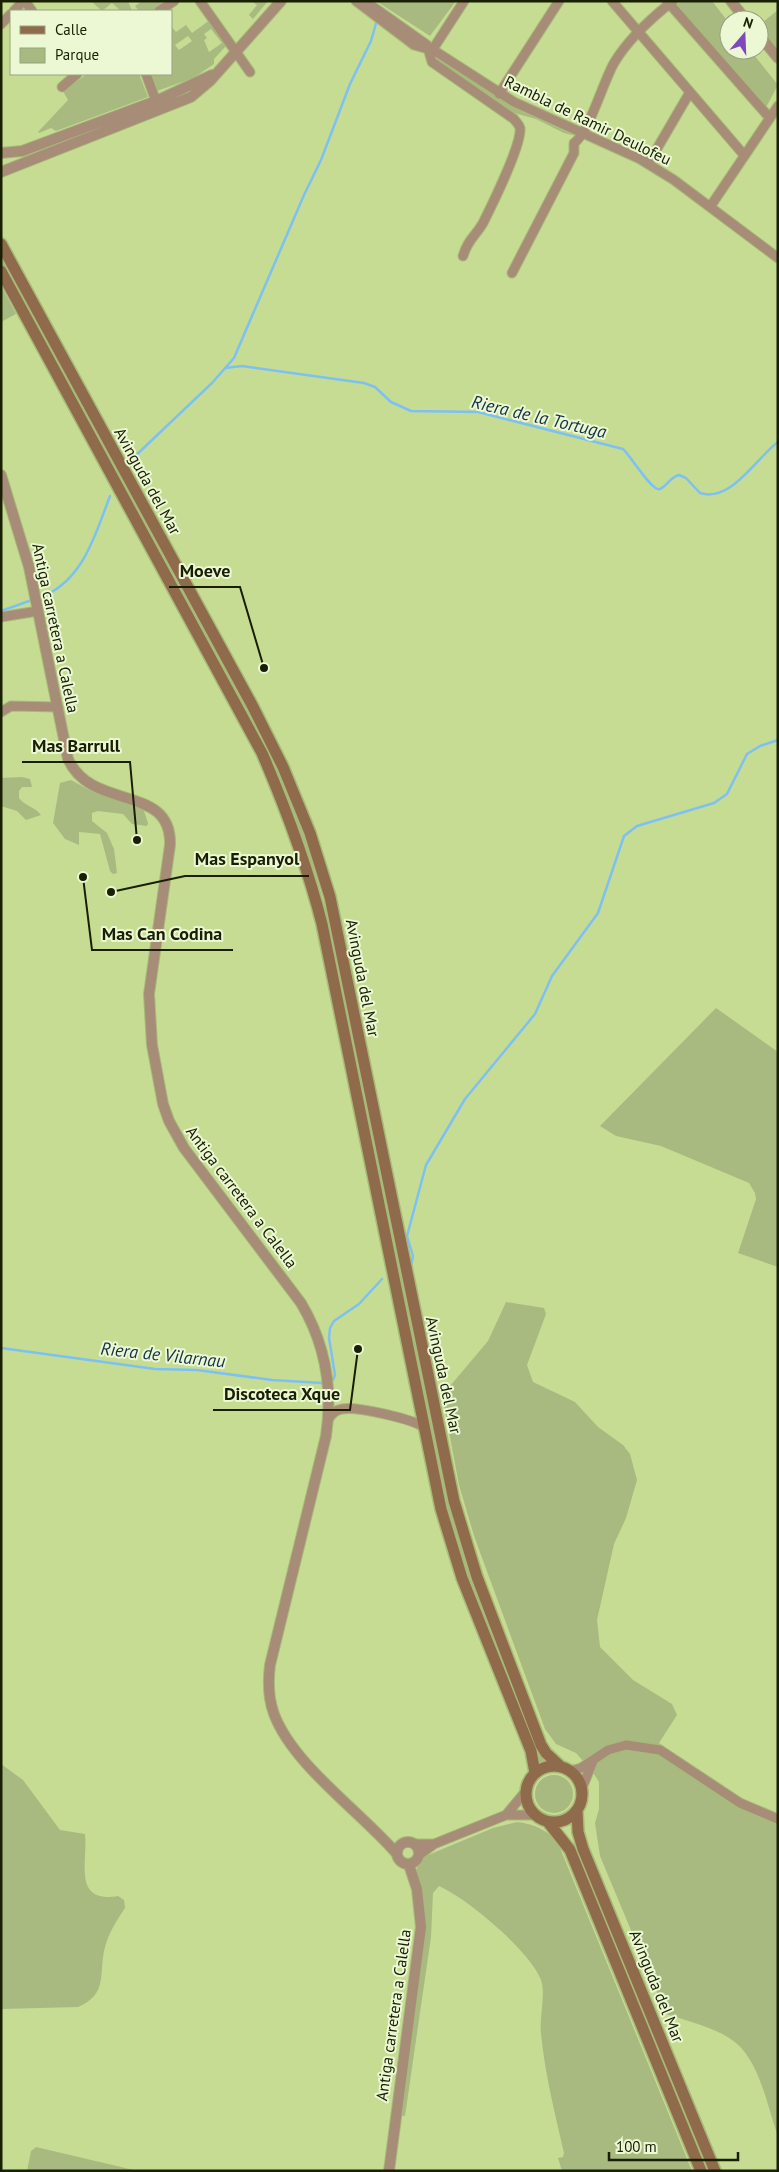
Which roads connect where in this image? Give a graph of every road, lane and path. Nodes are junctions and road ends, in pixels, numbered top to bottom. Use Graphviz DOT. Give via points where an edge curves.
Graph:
graph roads {
  1 [pos="24,1"];
  2 [pos="174,1"];
  3 [pos="200,1"];
  4 [pos="281,1"];
  5 [pos="356,1"];
  6 [pos="464,1"];
  7 [pos="560,1"];
  8 [pos="612,1"];
  9 [pos="365,2"];
  10 [pos="670,2"];
  11 [pos="14,10"];
  12 [pos="160,10"];
  13 [pos="10,14"];
  14 [pos="378,15"];
  15 [pos="1,24"];
  16 [pos="638,32"];
  17 [pos="430,48"];
  18 [pos="769,48"];
  19 [pos="236,52"];
  20 [pos="778,58"];
  21 [pos="219,70"];
  22 [pos="250,72"];
  23 [pos="76,75"];
  24 [pos="146,75"];
  25 [pos="62,87"];
  26 [pos="690,92"];
  27 [pos="499,94"];
  28 [pos="156,101"];
  29 [pos="778,106"];
  30 [pos="769,118"];
  31 [pos="581,137"];
  32 [pos="1,153"];
  33 [pos="744,155"];
  34 [pos="648,164"];
  35 [pos="1,172"];
  36 [pos="710,207"];
  37 [pos="1,244"];
  38 [pos="463,256"];
  39 [pos="778,258"];
  40 [pos="1,272"];
  41 [pos="512,274"];
  42 [pos="1,475"];
  43 [pos="37,609"];
  44 [pos="1,617"];
  45 [pos="58,707"];
  46 [pos="1,712"];
  47 [pos="328,1391"];
  48 [pos="418,1396"];
  49 [pos="345,1408"];
  50 [pos="406,1418"];
  51 [pos="328,1420"];
  52 [pos="424,1428"];
  53 [pos="594,1761"];
  54 [pos="565,1768"];
  55 [pos="535,1773"];
  56 [pos="582,1788"];
  57 [pos="526,1791"];
  58 [pos="577,1811"];
  59 [pos="506,1815"];
  60 [pos="535,1815"];
  61 [pos="778,1819"];
  62 [pos="548,1822"];
  63 [pos="415,1844"];
  64 [pos="434,1844"];
  65 [pos="396,1854"];
  66 [pos="419,1855"];
  67 [pos="409,1865"];
  68 [pos="389,2171"];
  69 [pos="701,2171"];
  70 [pos="714,2171"];
  1 -- 11 [label="street"];
  2 -- 12 [label="street"];
  3 -- 19 [label="street"];
  4 -- 19 [label="street"];
  5 -- 14 [label="street, Rambla de Ramir Deulofeu"];
  6 -- 17 [label="street"];
  7 -- 27 [label="street"];
  8 -- 16 [label="street"];
  9 -- 14 [label="street, Rambla de Ramir Deulofeu"];
  10 -- 16 [label="street"];
  10 -- 30 [label="street"];
  13 -- 15 [label="street"];
  14 -- 17 [label="street, Rambla de Ramir Deulofeu" via="418,48"];
  16 -- 26 [label="street"];
  16 -- 31 [label="street" via="614,63"];
  17 -- 27 [label="street, Rambla de Ramir Deulofeu"];
  17 -- 38 [label="street" via="432,62 514,118 520,130 517,146 495,196 478,231 467,242"];
  18 -- 20 [label="street"];
  19 -- 21 [label="street"];
  19 -- 22 [label="street"];
  21 -- 28 [label="street"];
  21 -- 35 [label="street" via="191,97"];
  23 -- 25 [label="street"];
  24 -- 28 [label="street"];
  26 -- 33 [label="street"];
  26 -- 34 [label="street"];
  27 -- 31 [label="street, Rambla de Ramir Deulofeu"];
  28 -- 32 [label="street" via="22,152"];
  29 -- 30 [label="street"];
  30 -- 33 [label="street"];
  31 -- 34 [label="street, Rambla de Ramir Deulofeu"];
  31 -- 41 [label="street" via="574,142 575,152"];
  33 -- 36 [label="street"];
  34 -- 36 [label="street, Rambla de Ramir Deulofeu"];
  36 -- 39 [label="street, Rambla de Ramir Deulofeu"];
  37 -- 54 [label="main road, Avinguda del Mar" via="252,705 283,767 310,833 340,940 454,1501 477,1577 541,1745"];
  40 -- 48 [label="main road, Avinguda del Mar" via="262,753 284,805 322,924"];
  42 -- 43 [label="street, Antiga carretera a Calella" via="23,547"];
  43 -- 44 [label="street"];
  43 -- 45 [label="street, Antiga carretera a Calella"];
  45 -- 46 [label="street" via="11,706"];
  45 -- 47 [label="street, Antiga carretera a Calella" via="73,770 98,789 150,807 165,818 169,826 170,844 149,994 152,1045 163,1104 184,1148 308,1314 324,1355"];
  47 -- 49 [label="street"];
  47 -- 51 [label="street, Antiga carretera a Calella"];
  48 -- 50 [label="street" via="415,1412"];
  48 -- 52 [label="main road, Avinguda del Mar"];
  49 -- 50 [label="street"];
  49 -- 51 [label="street" via="333,1412"];
  50 -- 52 [label="street"];
  51 -- 65 [label="street, Antiga carretera a Calella" via="270,1665 271,1704 291,1744"];
  52 -- 55 [label="main road, Avinguda del Mar" via="441,1509 462,1578 531,1751"];
  53 -- 54 [label="street"];
  53 -- 56 [label="street"];
  53 -- 61 [label="street" via="608,1750 626,1745 660,1750 740,1803"];
  54 -- 55 [label="main road" via="542,1768"];
  54 -- 56 [label="main road" via="580,1781"];
  55 -- 57 [label="main road"];
  56 -- 58 [label="main road" via="583,1796"];
  57 -- 59 [label="street"];
  57 -- 60 [label="main road"];
  58 -- 62 [label="main road" via="564,1820"];
  58 -- 70 [label="main road, Avinguda del Mar" via="583,1849"];
  59 -- 60 [label="street"];
  59 -- 64 [label="street"];
  60 -- 62 [label="main road"];
  62 -- 69 [label="main road, Avinguda del Mar" via="570,1850"];
  63 -- 64 [label="street"];
  63 -- 65 [label="street" via="404,1843"];
  63 -- 66 [label="street"];
  64 -- 66 [label="street"];
  65 -- 67 [label="street" via="399,1860"];
  66 -- 67 [label="street" via="416,1862"];
  67 -- 68 [label="street, Antiga carretera a Calella" via="417,1889 422,1927"];
}
